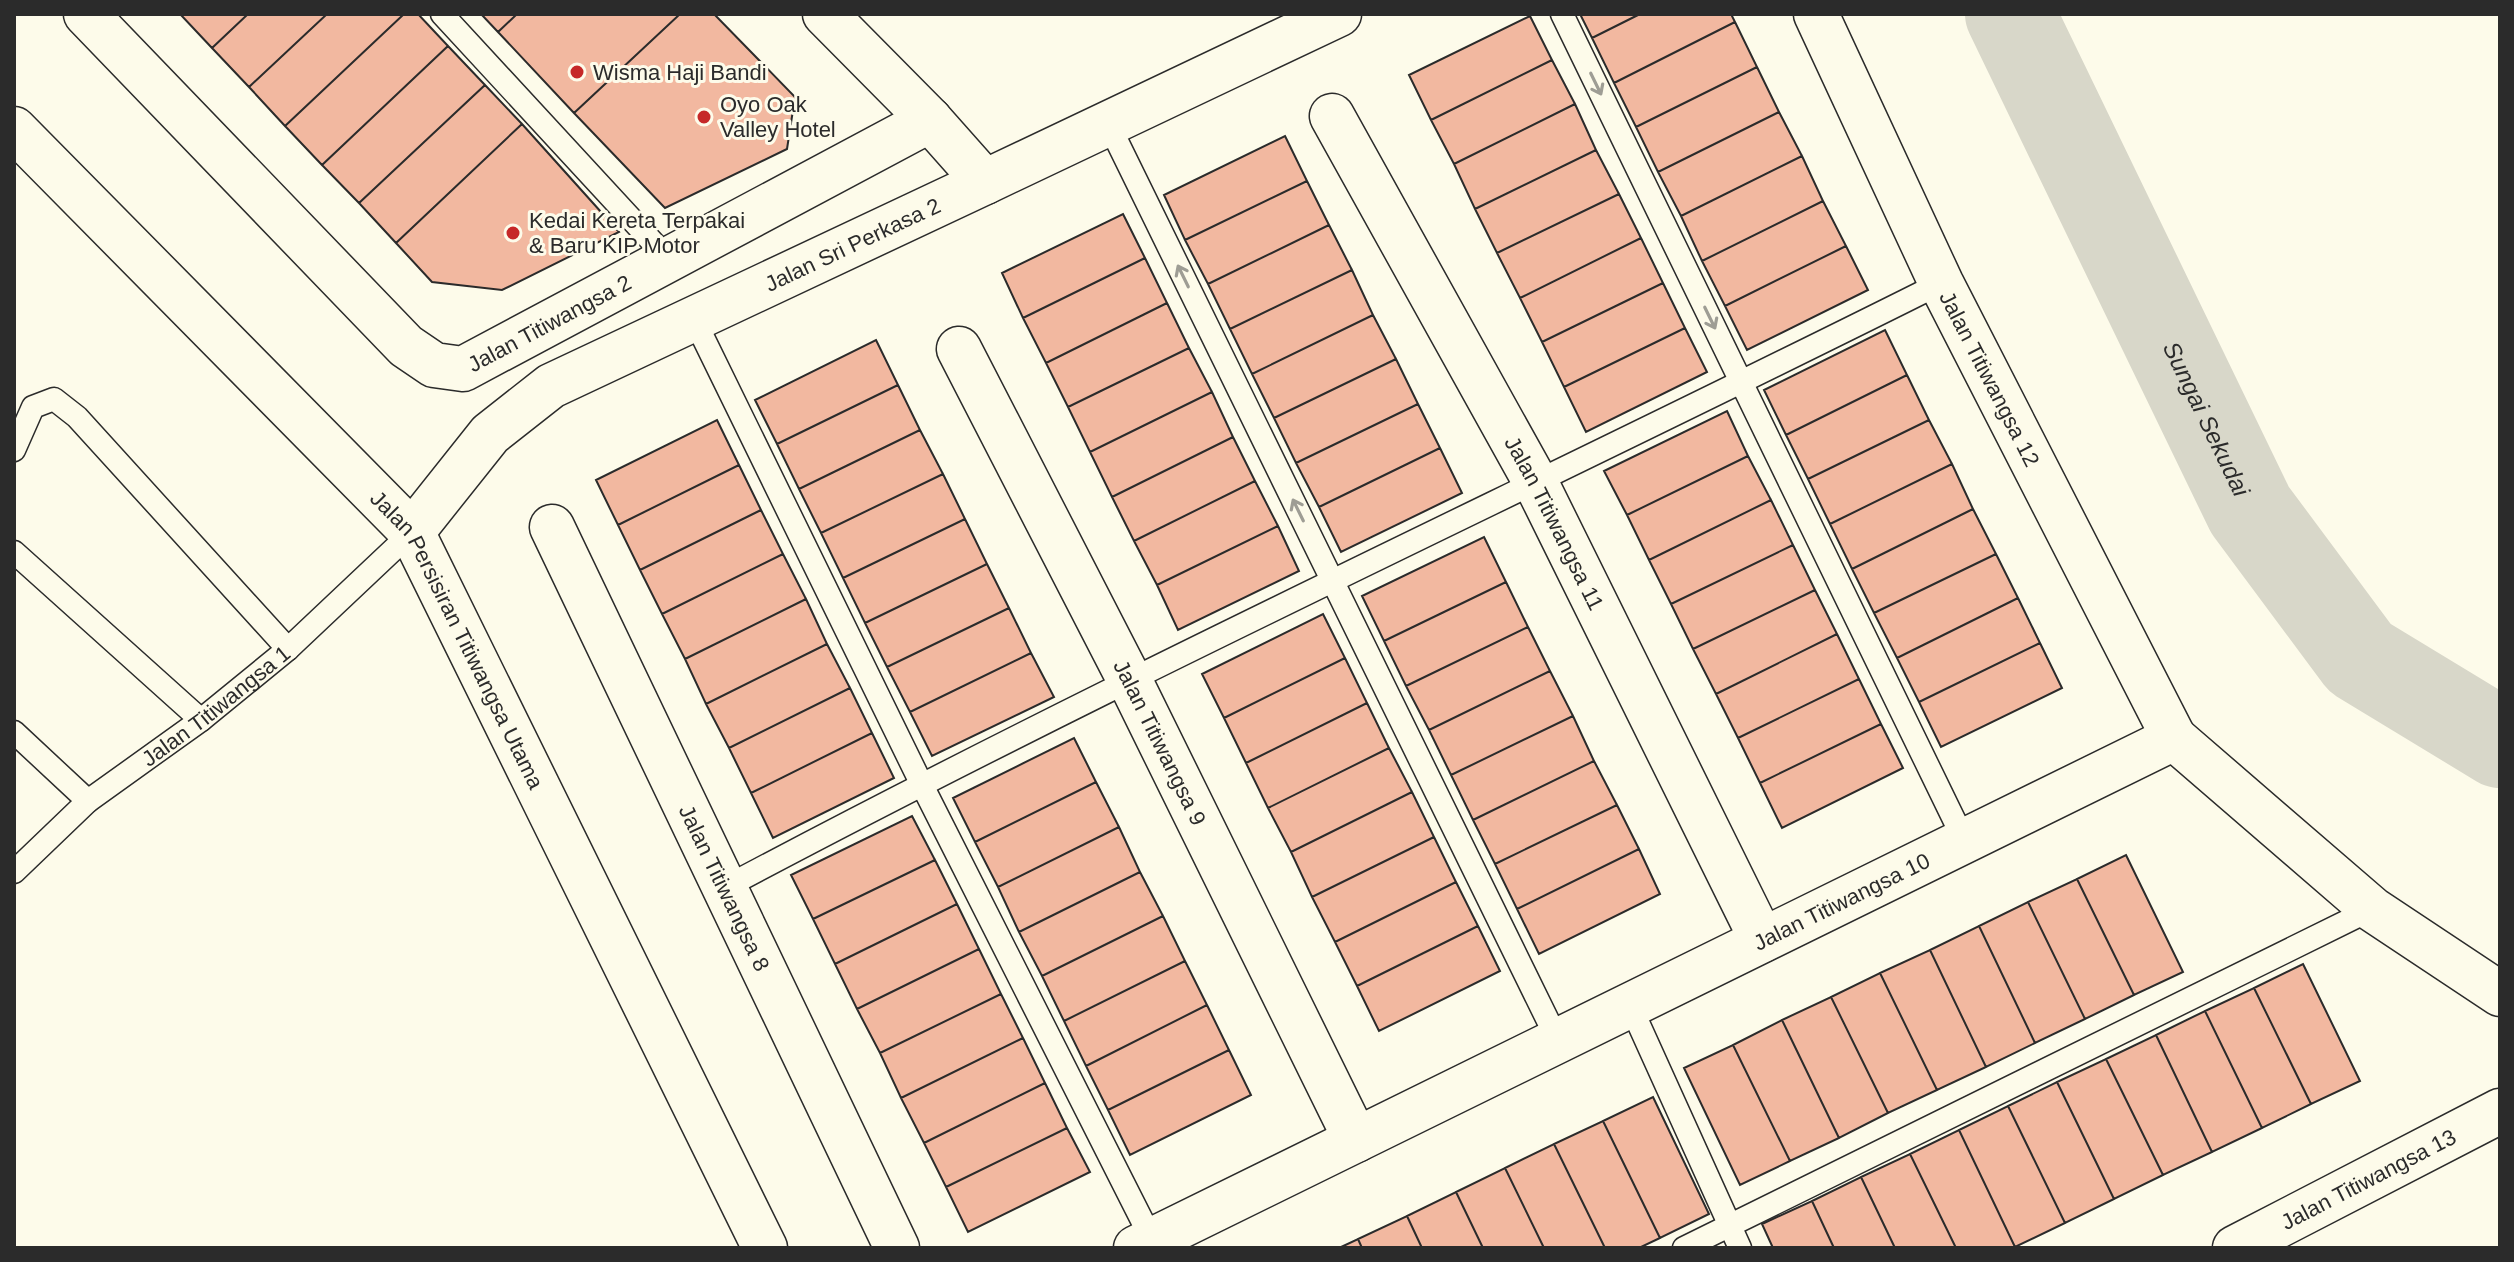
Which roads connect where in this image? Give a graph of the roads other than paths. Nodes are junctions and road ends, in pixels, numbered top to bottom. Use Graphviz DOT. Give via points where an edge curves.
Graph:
graph roads {
  1 [pos="86,14"];
  2 [pos="442,14"];
  3 [pos="825,14"];
  4 [pos="1339,14"];
  5 [pos="1562,14"];
  6 [pos="1816,14"];
  7 [pos="1289,25"];
  8 [pos="1332,116"];
  9 [pos="930,120"];
  10 [pos="1108,123"];
  11 [pos="15,131"];
  12 [pos="985,182"];
  13 [pos="670,261"];
  14 [pos="1941,283"];
  15 [pos="694,319"];
  16 [pos="959,349"];
  17 [pos="1742,383"];
  18 [pos="14,450"];
  19 [pos="1536,483"];
  20 [pos="552,527"];
  21 [pos="412,532"];
  22 [pos="14,552"];
  23 [pos="1333,579"];
  24 [pos="288,649"];
  25 [pos="1129,679"];
  26 [pos="201,720"];
  27 [pos="14,732"];
  28 [pos="2174,738"];
  29 [pos="921,783"];
  30 [pos="88,801"];
  31 [pos="1964,840"];
  32 [pos="14,872"];
  33 [pos="724,888"];
  34 [pos="2372,909"];
  35 [pos="1762,940"];
  36 [pos="2500,994"];
  37 [pos="1630,1005"];
  38 [pos="1557,1039"];
  39 [pos="2500,1111"];
  40 [pos="1356,1140"];
  41 [pos="1729,1226"];
  42 [pos="1144,1244"];
  43 [pos="765,1248"];
  44 [pos="897,1248"];
  45 [pos="1684,1248"];
  46 [pos="1740,1248"];
  47 [pos="2235,1248"];
  1 -- 13 [label="street, Jalan Titiwangsa 2" via="406,346 434,365 463,369"];
  2 -- 13 [label="lane"];
  3 -- 9 [label="street"];
  4 -- 7 [label="street, Jalan Sri Perkasa 2"];
  5 -- 17 [label="lane, one-way"];
  6 -- 14 [label="street, Jalan Titiwangsa 12"];
  7 -- 10 [label="street, Jalan Sri Perkasa 2"];
  8 -- 19 [label="street, Jalan Titiwangsa 11"];
  9 -- 12 [label="street"];
  9 -- 13 [label="street, Jalan Titiwangsa 2"];
  10 -- 12 [label="street, Jalan Sri Perkasa 2"];
  23 -- 10 [label="lane, one-way"];
  11 -- 21 [label="street, Jalan Persisiran Titiwangsa Utama"];
  12 -- 15 [label="street, Jalan Sri Perkasa 2"];
  14 -- 17 [label="lane"];
  14 -- 28 [label="street, Jalan Titiwangsa 12"];
  15 -- 21 [label="street, Jalan Sri Perkasa 2" via="551,386 490,434"];
  15 -- 29 [label="lane"];
  16 -- 25 [label="street, Jalan Titiwangsa 9"];
  17 -- 19 [label="lane"];
  17 -- 31 [label="lane"];
  18 -- 24 [label="lane" via="33,407 54,399 77,417"];
  19 -- 23 [label="lane"];
  19 -- 35 [label="street, Jalan Titiwangsa 11"];
  20 -- 33 [label="street, Jalan Titiwangsa 8"];
  21 -- 24 [label="lane, Jalan Titiwangsa 1"];
  21 -- 43 [label="street, Jalan Persisiran Titiwangsa Utama"];
  22 -- 26 [label="lane"];
  23 -- 25 [label="lane"];
  23 -- 38 [label="lane"];
  24 -- 26 [label="lane, Jalan Titiwangsa 1"];
  25 -- 29 [label="lane"];
  25 -- 40 [label="street, Jalan Titiwangsa 9"];
  26 -- 30 [label="lane, Jalan Titiwangsa 1"];
  27 -- 30 [label="lane"];
  28 -- 31 [label="street, Jalan Titiwangsa 10"];
  28 -- 34 [label="street"];
  29 -- 33 [label="lane"];
  29 -- 42 [label="lane"];
  30 -- 32 [label="lane, Jalan Titiwangsa 1"];
  31 -- 35 [label="street, Jalan Titiwangsa 10"];
  33 -- 44 [label="street, Jalan Titiwangsa 8"];
  34 -- 36 [label="street"];
  34 -- 41 [label="lane"];
  35 -- 37 [label="street, Jalan Titiwangsa 10"];
  37 -- 38 [label="street, Jalan Titiwangsa 10"];
  37 -- 41 [label="lane"];
  38 -- 40 [label="street, Jalan Titiwangsa 10"];
  39 -- 47 [label="street, Jalan Titiwangsa 13"];
  40 -- 42 [label="street, Jalan Titiwangsa 10"];
  41 -- 45 [label="lane"];
  41 -- 46 [label="lane"];
}
